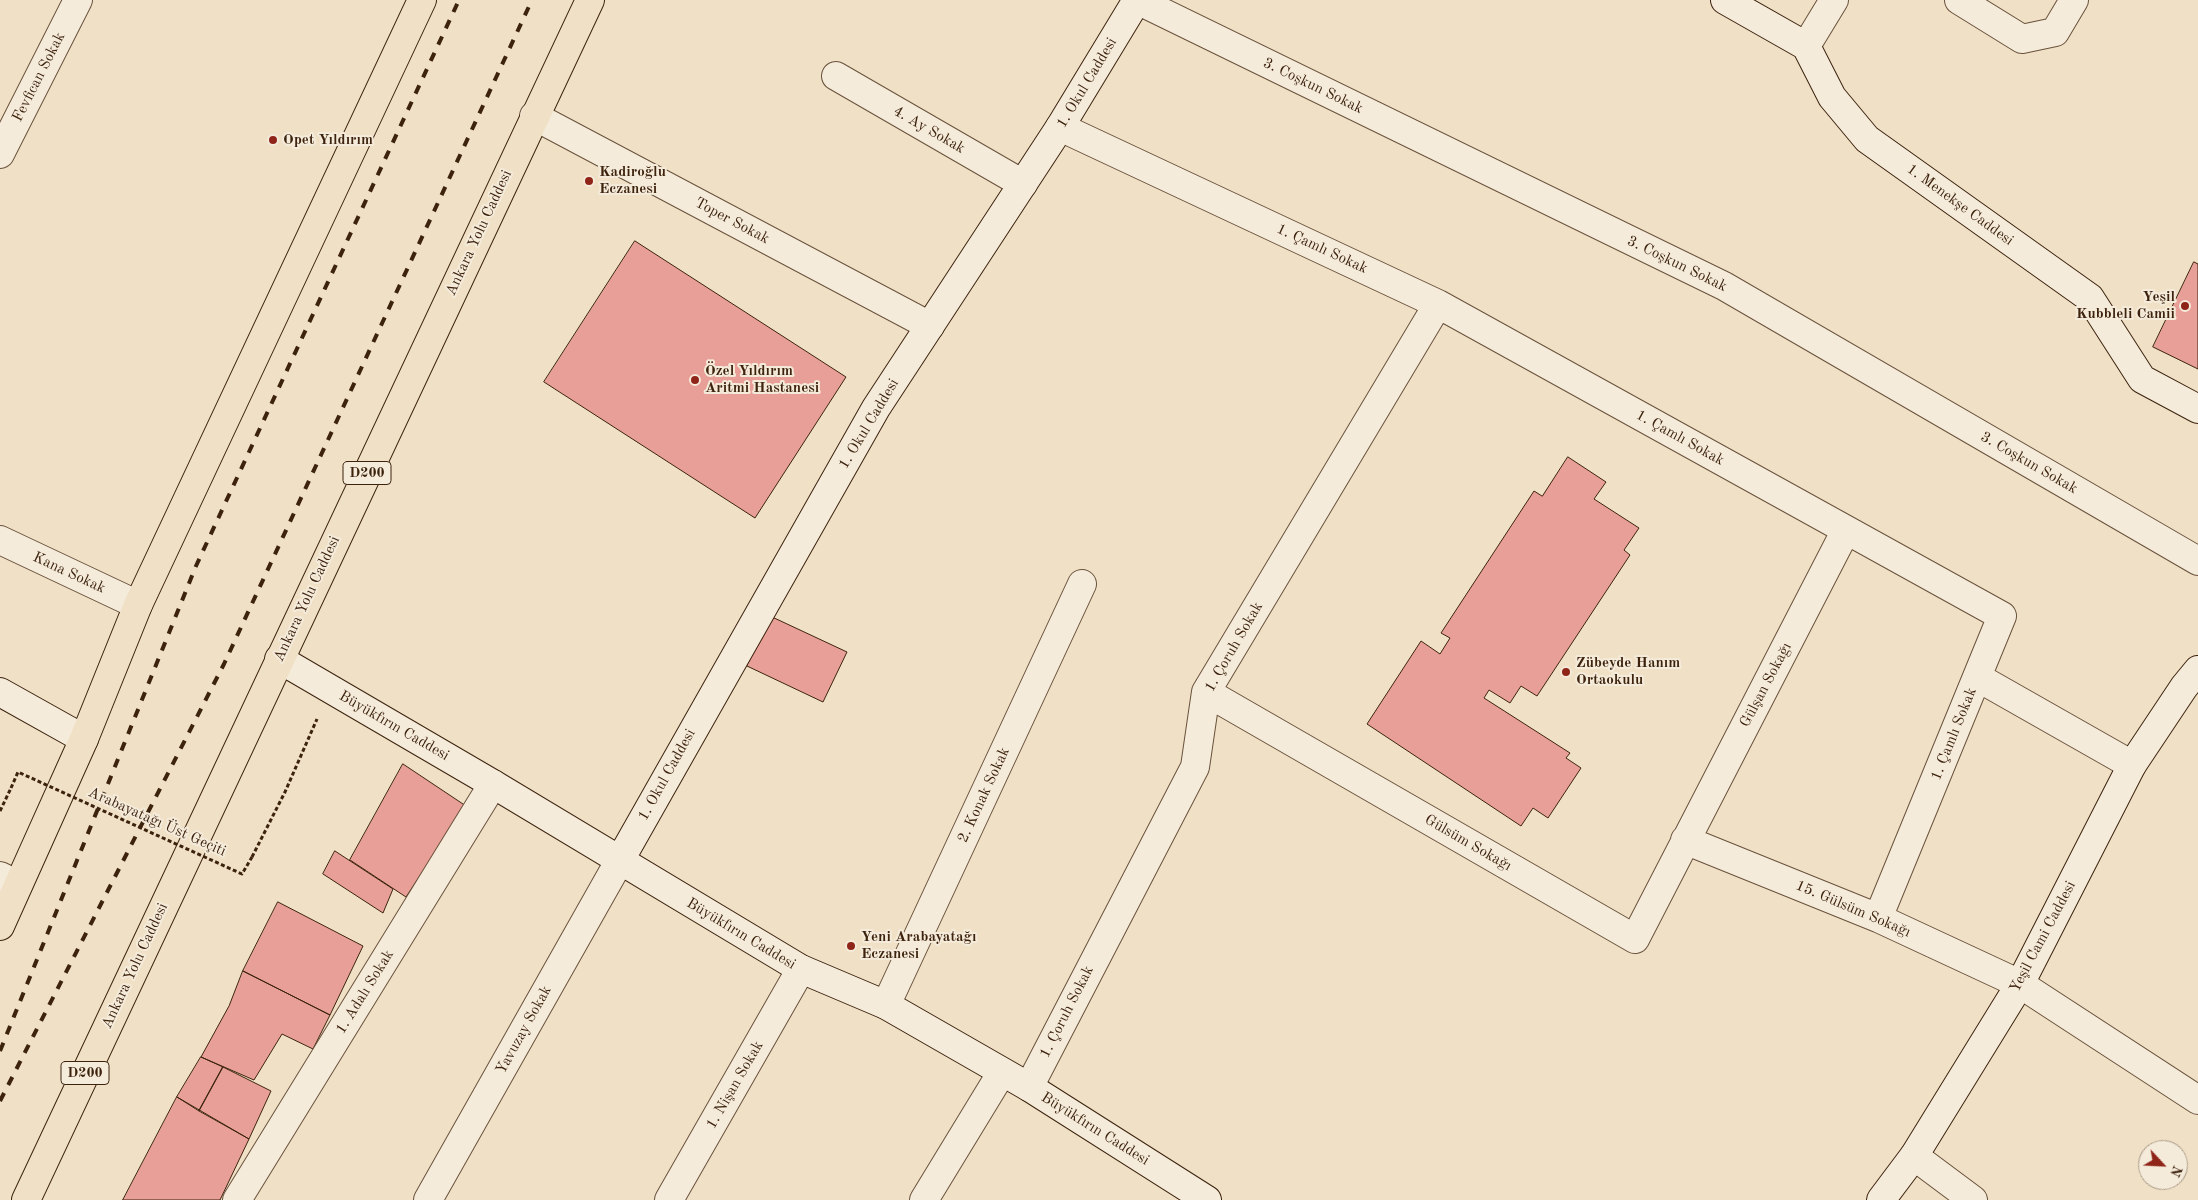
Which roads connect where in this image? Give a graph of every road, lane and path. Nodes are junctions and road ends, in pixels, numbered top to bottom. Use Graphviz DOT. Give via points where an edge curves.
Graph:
graph roads {
  1 [pos="78,0"];
  2 [pos="422,0"];
  3 [pos="590,0"];
  4 [pos="1137,0"];
  5 [pos="1725,0"];
  6 [pos="1834,0"];
  7 [pos="1959,0"];
  8 [pos="2074,0"];
  9 [pos="1806,46"];
  10 [pos="836,76"];
  11 [pos="534,116"];
  12 [pos="1060,127"];
  13 [pos="0,154"];
  14 [pos="1023,184"];
  15 [pos="1438,304"];
  16 [pos="930,326"];
  17 [pos="2198,409"];
  18 [pos="1846,530"];
  19 [pos="0,540"];
  20 [pos="2198,561"];
  21 [pos="1082,584"];
  22 [pos="138,605"];
  23 [pos="279,659"];
  24 [pos="1977,677"];
  25 [pos="2193,684"];
  26 [pos="330,689"];
  27 [pos="0,692"];
  28 [pos="1206,692"];
  29 [pos="84,739"];
  30 [pos="2132,765"];
  31 [pos="493,784"];
  32 [pos="0,811"];
  33 [pos="1685,840"];
  34 [pos="620,860"];
  35 [pos="9,880"];
  36 [pos="1878,918"];
  37 [pos="0,926"];
  38 [pos="144,946"];
  39 [pos="801,970"];
  40 [pos="2020,984"];
  41 [pos="886,1005"];
  42 [pos="1002,1072"];
  43 [pos="1029,1087"];
  44 [pos="2198,1100"];
  45 [pos="1914,1156"];
  46 [pos="26,1200"];
  47 [pos="42,1200"];
  48 [pos="237,1200"];
  49 [pos="428,1200"];
  50 [pos="669,1200"];
  51 [pos="924,1200"];
  52 [pos="1207,1200"];
  53 [pos="1881,1200"];
  54 [pos="1973,1200"];
  1 -- 13 [label="street, Fevfican Sokak"];
  2 -- 22 [label="highway"];
  3 -- 11 [label="highway, Ankara Yolu Caddesi / D200"];
  4 -- 12 [label="street, 1. Okul Caddesi"];
  4 -- 20 [label="street, 3. Coşkun Sokak" via="1724,286"];
  5 -- 9 [label="street"];
  6 -- 9 [label="street"];
  7 -- 8 [label="street" via="2022,39 2055,32"];
  9 -- 17 [label="street, 1. Menekşe Caddesi" via="1832,97 1867,139 2090,298 2142,379"];
  10 -- 14 [label="street, 4. Ay Sokak"];
  11 -- 16 [label="street, Toper Sokak"];
  11 -- 23 [label="highway, Ankara Yolu Caddesi / D200"];
  12 -- 14 [label="street, 1. Okul Caddesi"];
  12 -- 15 [label="street, 1. Çamlı Sokak"];
  14 -- 16 [label="street, 1. Okul Caddesi"];
  15 -- 18 [label="street, 1. Çamlı Sokak"];
  15 -- 28 [label="street, 1. Çoruh Sokak"];
  16 -- 34 [label="street, 1. Okul Caddesi" via="876,408"];
  18 -- 24 [label="street, 1. Çamlı Sokak" via="2002,616"];
  18 -- 33 [label="street, Gülşan Sokağı"];
  19 -- 22 [label="street, Kana Sokak"];
  21 -- 41 [label="street, 2. Konak Sokak"];
  22 -- 29 [label="highway"];
  23 -- 26 [label="street, Büyükfırın Caddesi"];
  23 -- 38 [label="highway, Ankara Yolu Caddesi / D200"];
  24 -- 30 [label="street"];
  24 -- 36 [label="street, 1. Çamlı Sokak"];
  25 -- 30 [label="street, Yeşil Cami Caddesi"];
  26 -- 31 [label="street, Büyükfırın Caddesi"];
  26 -- 32 [label="path, Arabayatağı Üst Geçiti, bridge" via="285,792 242,874 18,772"];
  27 -- 29 [label="street"];
  28 -- 33 [label="street, Gülsüm Sokağı" via="1634,939"];
  28 -- 43 [label="street, 1. Çoruh Sokak" via="1195,767"];
  29 -- 35 [label="highway"];
  30 -- 40 [label="street, Yeşil Cami Caddesi"];
  31 -- 34 [label="street, Büyükfırın Caddesi"];
  31 -- 48 [label="street, 1. Adalı Sokak"];
  33 -- 36 [label="street, 15. Gülsüm Sokağı"];
  34 -- 39 [label="street, Büyükfırın Caddesi"];
  34 -- 49 [label="street, Yavuzay Sokak"];
  35 -- 37 [label="highway"];
  36 -- 40 [label="street, 15. Gülsüm Sokağı"];
  38 -- 46 [label="highway, Ankara Yolu Caddesi / D200"];
  38 -- 47 [label="highway"];
  39 -- 41 [label="street, Büyükfırın Caddesi"];
  39 -- 50 [label="street, 1. Nişan Sokak"];
  40 -- 44 [label="street, 15. Gülsüm Sokağı"];
  40 -- 45 [label="street, Yeşil Cami Caddesi"];
  41 -- 42 [label="street, Büyükfırın Caddesi"];
  42 -- 43 [label="street, Büyükfırın Caddesi"];
  42 -- 51 [label="street"];
  43 -- 52 [label="street, Büyükfırın Caddesi"];
  45 -- 53 [label="street, Yeşil Cami Caddesi"];
  45 -- 54 [label="street"];
}
